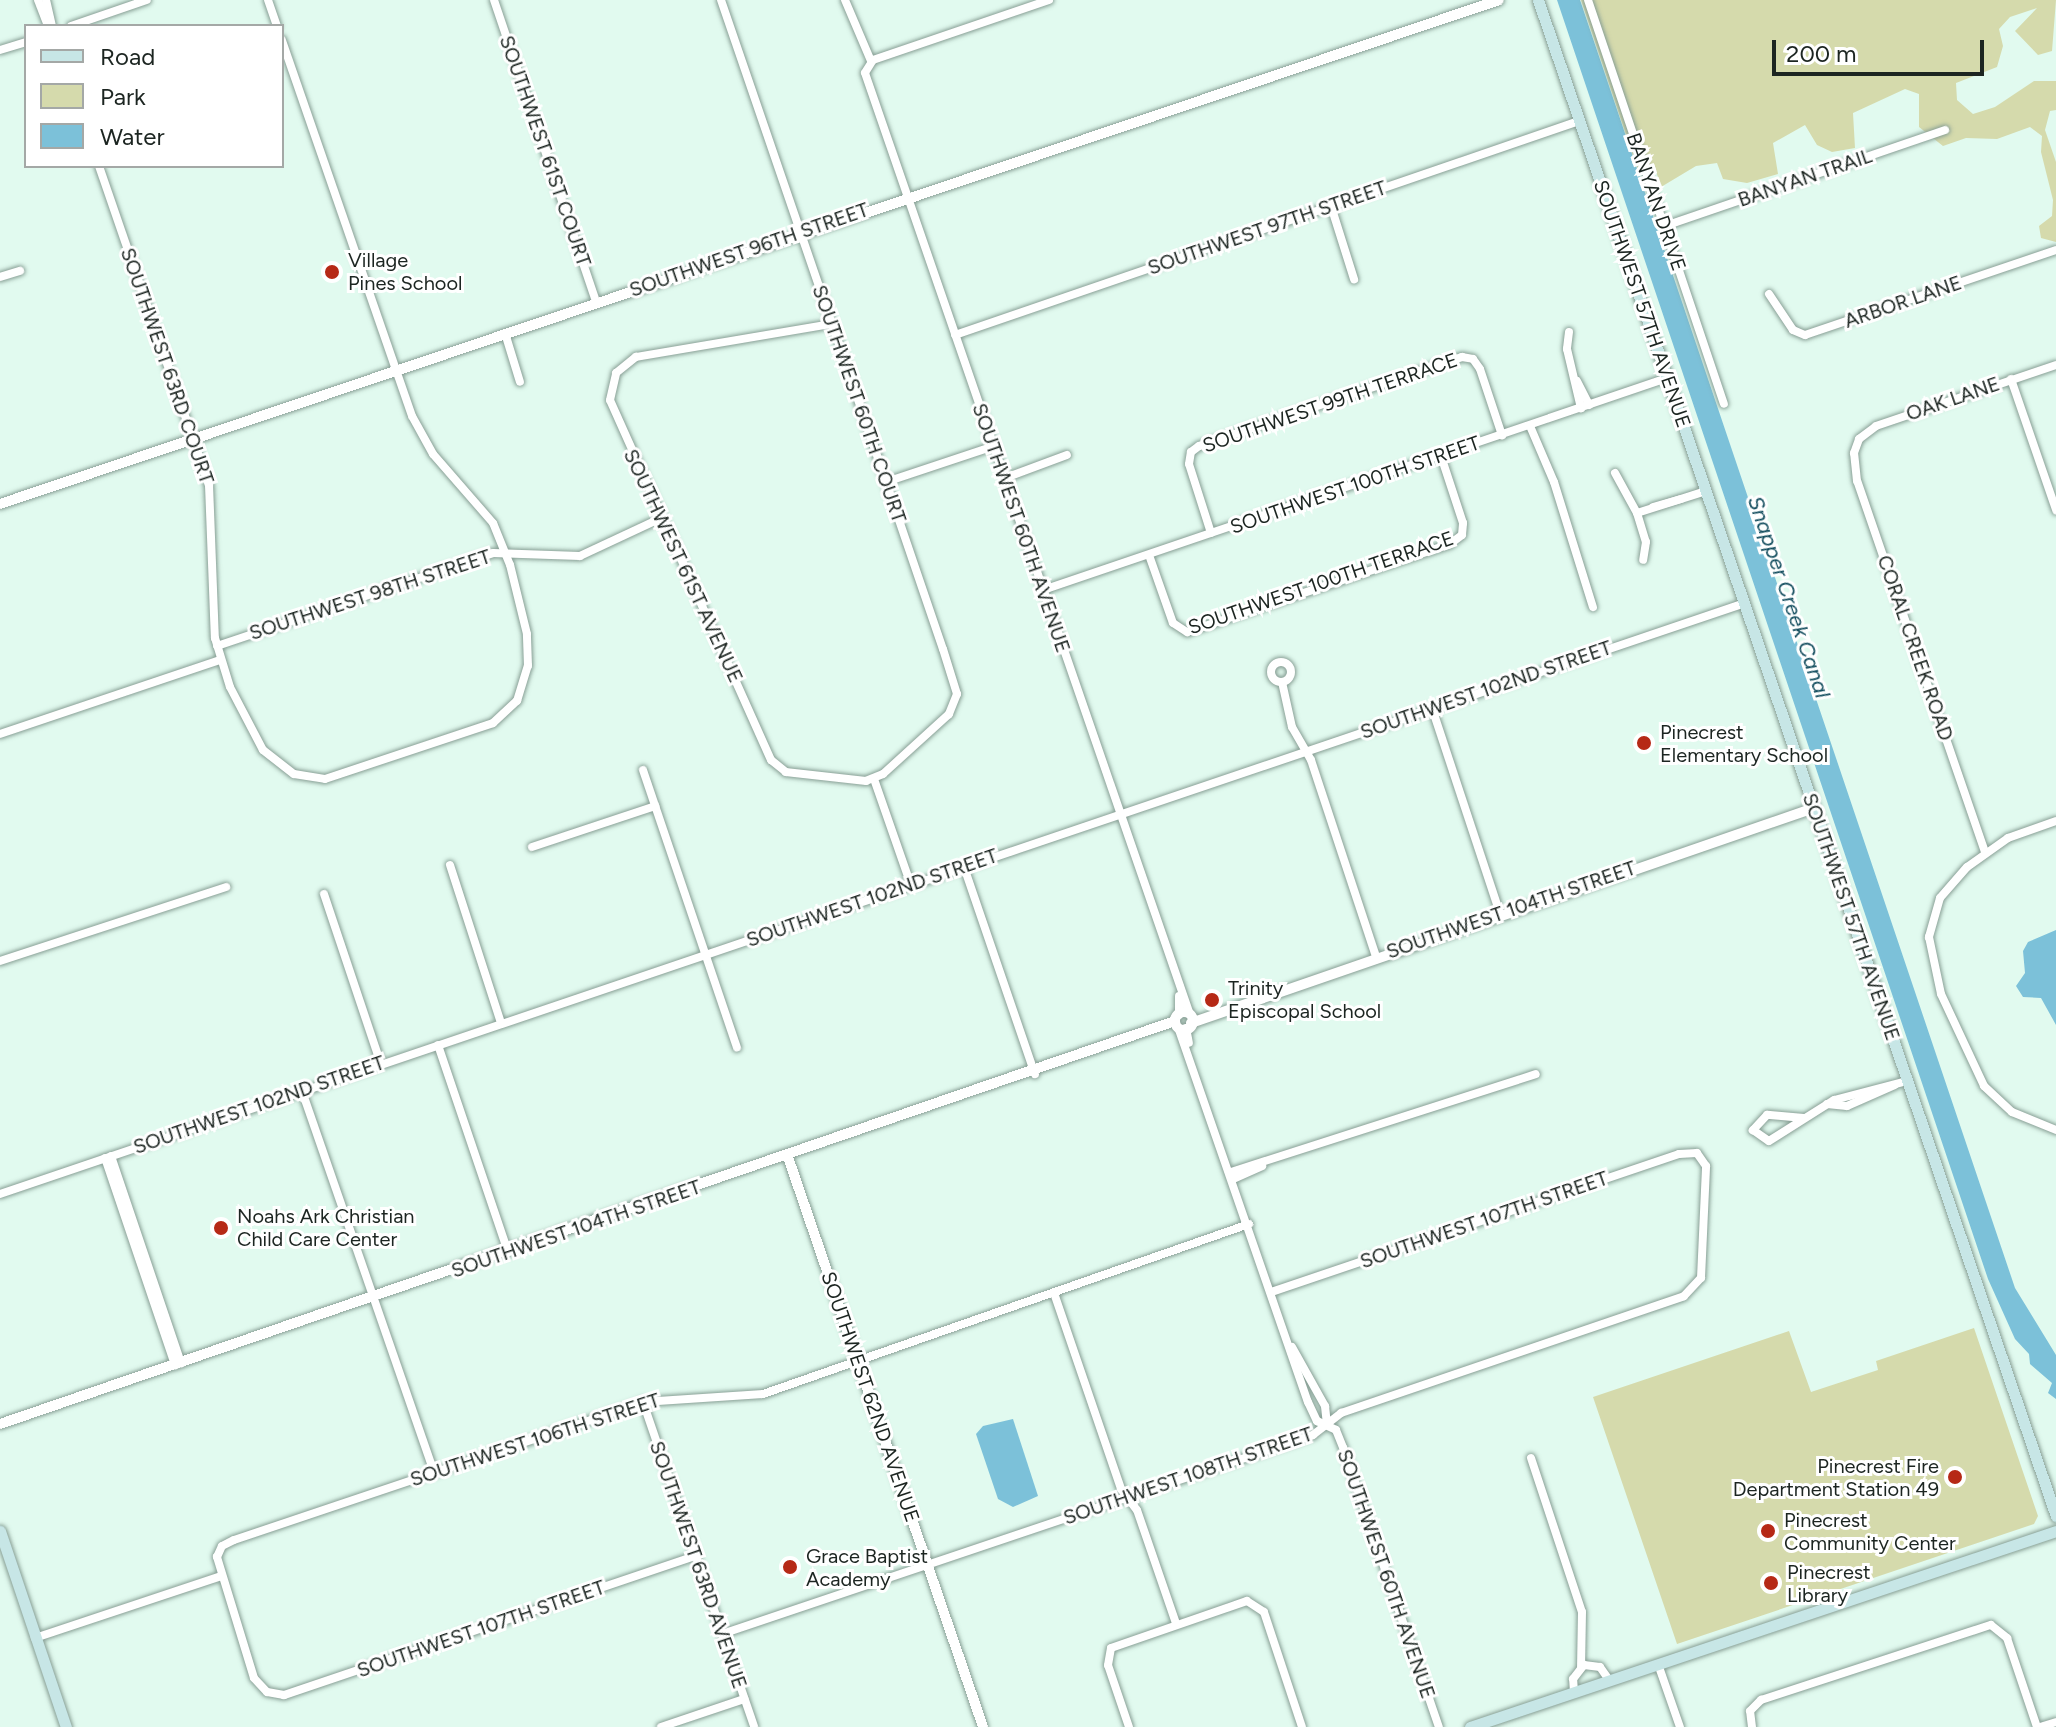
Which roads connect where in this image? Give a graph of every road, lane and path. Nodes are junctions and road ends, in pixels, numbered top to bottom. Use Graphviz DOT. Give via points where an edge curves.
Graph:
graph roads {
  1 [pos="38,0"];
  2 [pos="46,0"];
  3 [pos="147,0"];
  4 [pos="268,0"];
  5 [pos="494,0"];
  6 [pos="721,0"];
  7 [pos="845,0"];
  8 [pos="1049,0"];
  9 [pos="1499,0"];
  10 [pos="1538,0"];
  11 [pos="1588,0"];
  12 [pos="49,24"];
  13 [pos="50,24"];
  14 [pos="77,24"];
  15 [pos="276,24"];
  16 [pos="24,43"];
  17 [pos="284,46"];
  18 [pos="0,50"];
  19 [pos="869,63"];
  20 [pos="1579,121"];
  21 [pos="1945,130"];
  22 [pos="100,168"];
  23 [pos="908,197"];
  24 [pos="1331,206"];
  25 [pos="1665,226"];
  26 [pos="801,233"];
  27 [pos="2056,250"];
  28 [pos="20,271"];
  29 [pos="0,277"];
  30 [pos="1354,279"];
  31 [pos="1769,294"];
  32 [pos="596,302"];
  33 [pos="832,324"];
  34 [pos="1569,332"];
  35 [pos="505,333"];
  36 [pos="955,335"];
  37 [pos="2056,365"];
  38 [pos="395,370"];
  39 [pos="1667,378"];
  40 [pos="2011,379"];
  41 [pos="520,382"];
  42 [pos="1724,404"];
  43 [pos="1585,407"];
  44 [pos="1533,424"];
  45 [pos="1502,435"];
  46 [pos="193,439"];
  47 [pos="1857,443"];
  48 [pos="994,446"];
  49 [pos="1067,455"];
  50 [pos="1441,456"];
  51 [pos="1615,473"];
  52 [pos="1005,478"];
  53 [pos="886,482"];
  54 [pos="1706,491"];
  55 [pos="0,504"];
  56 [pos="2056,510"];
  57 [pos="1637,513"];
  58 [pos="661,518"];
  59 [pos="1211,533"];
  60 [pos="505,552"];
  61 [pos="1149,555"];
  62 [pos="1643,560"];
  63 [pos="1043,590"];
  64 [pos="1745,603"];
  65 [pos="1593,607"];
  66 [pos="217,646"];
  67 [pos="220,660"];
  68 [pos="1282,682"];
  69 [pos="1432,708"];
  70 [pos="0,734"];
  71 [pos="1305,751"];
  72 [pos="643,770"];
  73 [pos="874,779"];
  74 [pos="655,806"];
  75 [pos="1814,808"];
  76 [pos="1118,815"];
  77 [pos="2056,821"];
  78 [pos="532,847"];
  79 [pos="1985,852"];
  80 [pos="450,865"];
  81 [pos="964,867"];
  82 [pos="911,885"];
  83 [pos="226,887"];
  84 [pos="324,894"];
  85 [pos="1500,914"];
  86 [pos="705,954"];
  87 [pos="1376,956"];
  88 [pos="0,961"];
  89 [pos="1184,1022"];
  90 [pos="501,1023"];
  91 [pos="438,1045"];
  92 [pos="737,1047"];
  93 [pos="381,1064"];
  94 [pos="1035,1074"];
  95 [pos="1536,1074"];
  96 [pos="1901,1083"];
  97 [pos="302,1091"];
  98 [pos="1804,1118"];
  99 [pos="2056,1130"];
  100 [pos="108,1157"];
  101 [pos="788,1157"];
  102 [pos="1232,1176"];
  103 [pos="0,1194"];
  104 [pos="1249,1224"];
  105 [pos="508,1252"];
  106 [pos="1694,1291"];
  107 [pos="1272,1292"];
  108 [pos="1054,1293"];
  109 [pos="373,1298"];
  110 [pos="1290,1344"];
  111 [pos="858,1362"];
  112 [pos="178,1364"];
  113 [pos="643,1402"];
  114 [pos="0,1424"];
  115 [pos="1327,1425"];
  116 [pos="1531,1458"];
  117 [pos="434,1473"];
  118 [pos="1128,1498"];
  119 [pos="2056,1516"];
  120 [pos="0,1531"];
  121 [pos="2056,1531"];
  122 [pos="695,1556"];
  123 [pos="928,1565"];
  124 [pos="221,1576"];
  125 [pos="1176,1623"];
  126 [pos="722,1634"];
  127 [pos="35,1638"];
  128 [pos="1658,1664"];
  129 [pos="1585,1666"];
  130 [pos="1609,1680"];
  131 [pos="1574,1692"];
  132 [pos="744,1699"];
  133 [pos="2056,1722"];
  134 [pos="66,1727"];
  135 [pos="661,1727"];
  136 [pos="754,1727"];
  137 [pos="983,1727"];
  138 [pos="1129,1727"];
  139 [pos="1302,1727"];
  140 [pos="1439,1727"];
  141 [pos="1470,1727"];
  142 [pos="1680,1727"];
  143 [pos="1752,1727"];
  144 [pos="2038,1727"];
  1 -- 12 [label="street"];
  2 -- 13 [label="street"];
  3 -- 14 [label="street"];
  4 -- 15 [label="street"];
  5 -- 32 [label="street, SOUTHWEST 61ST COURT"];
  6 -- 26 [label="street, SOUTHWEST 60TH COURT"];
  7 -- 19 [label="street, SOUTHWEST 60TH AVENUE"];
  8 -- 19 [label="street"];
  9 -- 23 [label="street, SOUTHWEST 96TH STREET"];
  10 -- 20 [label="main road, SOUTHWEST 57TH AVENUE"];
  11 -- 25 [label="street, BANYAN DRIVE"];
  16 -- 18 [label="street"];
  17 -- 38 [label="street"];
  19 -- 23 [label="street, SOUTHWEST 60TH AVENUE"];
  20 -- 24 [label="street, SOUTHWEST 97TH STREET"];
  20 -- 39 [label="main road, SOUTHWEST 57TH AVENUE"];
  21 -- 25 [label="street, BANYAN TRAIL"];
  22 -- 46 [label="street, SOUTHWEST 63RD COURT"];
  23 -- 26 [label="street, SOUTHWEST 96TH STREET"];
  23 -- 36 [label="street, SOUTHWEST 60TH AVENUE"];
  24 -- 30 [label="street"];
  24 -- 36 [label="street, SOUTHWEST 97TH STREET"];
  25 -- 42 [label="street, BANYAN DRIVE"];
  26 -- 32 [label="street, SOUTHWEST 96TH STREET"];
  26 -- 33 [label="street, SOUTHWEST 60TH COURT"];
  27 -- 31 [label="street, ARBOR LANE" via="1805,335 1793,330"];
  28 -- 29 [label="street"];
  32 -- 35 [label="street, SOUTHWEST 96TH STREET"];
  33 -- 53 [label="street, SOUTHWEST 60TH COURT"];
  33 -- 58 [label="street, SOUTHWEST 61ST AVENUE" via="643,355 620,368 611,386 611,406"];
  34 -- 43 [label="street" via="1567,349"];
  35 -- 38 [label="street, SOUTHWEST 96TH STREET"];
  35 -- 41 [label="street"];
  36 -- 48 [label="street, SOUTHWEST 60TH AVENUE"];
  37 -- 40 [label="street, OAK LANE"];
  38 -- 46 [label="street, SOUTHWEST 96TH STREET"];
  38 -- 60 [label="street" via="428,447 481,506"];
  39 -- 43 [label="street, SOUTHWEST 100TH STREET"];
  39 -- 54 [label="main road, SOUTHWEST 57TH AVENUE"];
  40 -- 47 [label="street, OAK LANE" via="1876,426"];
  40 -- 56 [label="street"];
  43 -- 44 [label="street, SOUTHWEST 100TH STREET"];
  44 -- 45 [label="street, SOUTHWEST 100TH STREET"];
  44 -- 65 [label="street"];
  45 -- 50 [label="street, SOUTHWEST 100TH STREET"];
  45 -- 59 [label="street, SOUTHWEST 99TH TERRACE" via="1473,359 1458,358 1199,446 1189,454"];
  46 -- 55 [label="street, SOUTHWEST 96TH STREET"];
  46 -- 66 [label="street, SOUTHWEST 63RD COURT" via="212,501 209,583"];
  47 -- 79 [label="street, CORAL CREEK ROAD" via="1857,481"];
  48 -- 52 [label="street, SOUTHWEST 60TH AVENUE"];
  48 -- 53 [label="street"];
  49 -- 52 [label="street"];
  50 -- 59 [label="street, SOUTHWEST 100TH STREET"];
  50 -- 61 [label="street, SOUTHWEST 100TH TERRACE" via="1462,535 1420,554 1179,631"];
  51 -- 57 [label="street"];
  52 -- 63 [label="street, SOUTHWEST 60TH AVENUE"];
  53 -- 73 [label="street, SOUTHWEST 60TH COURT" via="957,699 949,714"];
  54 -- 57 [label="street"];
  54 -- 64 [label="main road, SOUTHWEST 57TH AVENUE"];
  57 -- 62 [label="street" via="1646,542"];
  58 -- 60 [label="street, SOUTHWEST 98TH STREET" via="574,557"];
  58 -- 73 [label="street, SOUTHWEST 61ST AVENUE" via="774,764 791,773"];
  59 -- 61 [label="street, SOUTHWEST 100TH STREET"];
  60 -- 66 [label="street, SOUTHWEST 98TH STREET"];
  60 -- 67 [label="street, SOUTHWEST 63RD COURT" via="529,650 523,687 510,710 466,736 338,776 302,777 263,750"];
  61 -- 63 [label="street, SOUTHWEST 100TH STREET"];
  63 -- 76 [label="street, SOUTHWEST 60TH AVENUE"];
  64 -- 69 [label="street, SOUTHWEST 102ND STREET"];
  64 -- 75 [label="main road, SOUTHWEST 57TH AVENUE"];
  66 -- 67 [label="street, SOUTHWEST 63RD COURT"];
  67 -- 70 [label="street"];
  68 -- 71 [label="street" via="1292,727"];
  69 -- 71 [label="street, SOUTHWEST 102ND STREET"];
  69 -- 85 [label="street"];
  71 -- 76 [label="street, SOUTHWEST 102ND STREET"];
  71 -- 87 [label="street"];
  72 -- 74 [label="street"];
  73 -- 82 [label="street"];
  74 -- 78 [label="street"];
  74 -- 86 [label="street"];
  75 -- 85 [label="street, SOUTHWEST 104TH STREET"];
  75 -- 96 [label="main road, SOUTHWEST 57TH AVENUE"];
  76 -- 81 [label="street, SOUTHWEST 102ND STREET"];
  76 -- 89 [label="street, SOUTHWEST 60TH AVENUE" via="1179,991"];
  77 -- 79 [label="street" via="2016,834"];
  79 -- 99 [label="street" via="1940,898 1929,937 1932,967 1984,1086 2012,1112"];
  80 -- 90 [label="street"];
  81 -- 82 [label="street, SOUTHWEST 102ND STREET"];
  81 -- 94 [label="street"];
  82 -- 86 [label="street, SOUTHWEST 102ND STREET"];
  83 -- 88 [label="street"];
  84 -- 93 [label="street"];
  85 -- 87 [label="street, SOUTHWEST 104TH STREET"];
  86 -- 90 [label="street, SOUTHWEST 102ND STREET"];
  86 -- 92 [label="street"];
  87 -- 89 [label="street, SOUTHWEST 104TH STREET"];
  89 -- 94 [label="street, SOUTHWEST 104TH STREET"];
  89 -- 102 [label="street, SOUTHWEST 60TH AVENUE" via="1189,1052"];
  90 -- 91 [label="street, SOUTHWEST 102ND STREET"];
  91 -- 93 [label="street, SOUTHWEST 102ND STREET"];
  91 -- 105 [label="street"];
  93 -- 97 [label="street, SOUTHWEST 102ND STREET"];
  94 -- 101 [label="street, SOUTHWEST 104TH STREET"];
  95 -- 102 [label="street"];
  96 -- 98 [label="street" via="1827,1104"];
  96 -- 119 [label="main road, SOUTHWEST 57TH AVENUE"];
  97 -- 100 [label="street, SOUTHWEST 102ND STREET"];
  97 -- 109 [label="street"];
  98 -- 98 [label="street" via="1767,1115 1753,1130 1769,1141"];
  100 -- 103 [label="street, SOUTHWEST 102ND STREET"];
  100 -- 112 [label="street"];
  101 -- 105 [label="street, SOUTHWEST 104TH STREET"];
  101 -- 111 [label="street, SOUTHWEST 62ND AVENUE"];
  102 -- 104 [label="street, SOUTHWEST 60TH AVENUE"];
  104 -- 107 [label="street, SOUTHWEST 60TH AVENUE"];
  104 -- 108 [label="street, SOUTHWEST 106TH STREET"];
  105 -- 109 [label="street, SOUTHWEST 104TH STREET"];
  106 -- 107 [label="street, SOUTHWEST 107TH STREET" via="1701,1278 1707,1170 1697,1153 1671,1157"];
  106 -- 115 [label="street, SOUTHWEST 108TH STREET" via="1341,1413"];
  107 -- 110 [label="street, SOUTHWEST 60TH AVENUE"];
  108 -- 111 [label="street, SOUTHWEST 106TH STREET"];
  108 -- 118 [label="street"];
  109 -- 112 [label="street, SOUTHWEST 104TH STREET"];
  109 -- 117 [label="street"];
  110 -- 115 [label="street, SOUTHWEST 60TH AVENUE" via="1325,1406"];
  110 -- 115 [label="street, SOUTHWEST 60TH AVENUE" via="1311,1411"];
  111 -- 113 [label="street, SOUTHWEST 106TH STREET" via="750,1397 667,1396"];
  111 -- 123 [label="street, SOUTHWEST 62ND AVENUE"];
  112 -- 114 [label="street, SOUTHWEST 104TH STREET"];
  113 -- 117 [label="street, SOUTHWEST 106TH STREET"];
  113 -- 122 [label="street, SOUTHWEST 63RD AVENUE"];
  115 -- 118 [label="street, SOUTHWEST 108TH STREET" via="1313,1435"];
  115 -- 140 [label="street, SOUTHWEST 60TH AVENUE" via="1343,1447"];
  116 -- 129 [label="street" via="1582,1612"];
  117 -- 124 [label="street, SOUTHWEST 106TH STREET" via="227,1543 218,1551"];
  118 -- 123 [label="street, SOUTHWEST 108TH STREET"];
  118 -- 125 [label="street"];
  120 -- 127 [label="main road"];
  121 -- 128 [label="main road"];
  122 -- 124 [label="street, SOUTHWEST 107TH STREET" via="294,1693 267,1692 252,1673"];
  122 -- 126 [label="street, SOUTHWEST 63RD AVENUE"];
  123 -- 126 [label="street, SOUTHWEST 108TH STREET"];
  123 -- 137 [label="street, SOUTHWEST 62ND AVENUE"];
  124 -- 127 [label="street"];
  125 -- 138 [label="street" via="1119,1643 1108,1653"];
  125 -- 139 [label="street" via="1241,1601 1255,1603 1264,1612"];
  126 -- 132 [label="street, SOUTHWEST 63RD AVENUE"];
  127 -- 134 [label="main road"];
  128 -- 130 [label="main road"];
  128 -- 142 [label="street"];
  129 -- 130 [label="street" via="1605,1670"];
  129 -- 131 [label="street" via="1573,1679"];
  130 -- 131 [label="main road"];
  131 -- 141 [label="main road"];
  132 -- 135 [label="street"];
  132 -- 136 [label="street, SOUTHWEST 63RD AVENUE"];
  133 -- 144 [label="street"];
  143 -- 144 [label="street" via="1750,1711 1761,1700 1995,1625 2007,1638"];
}
